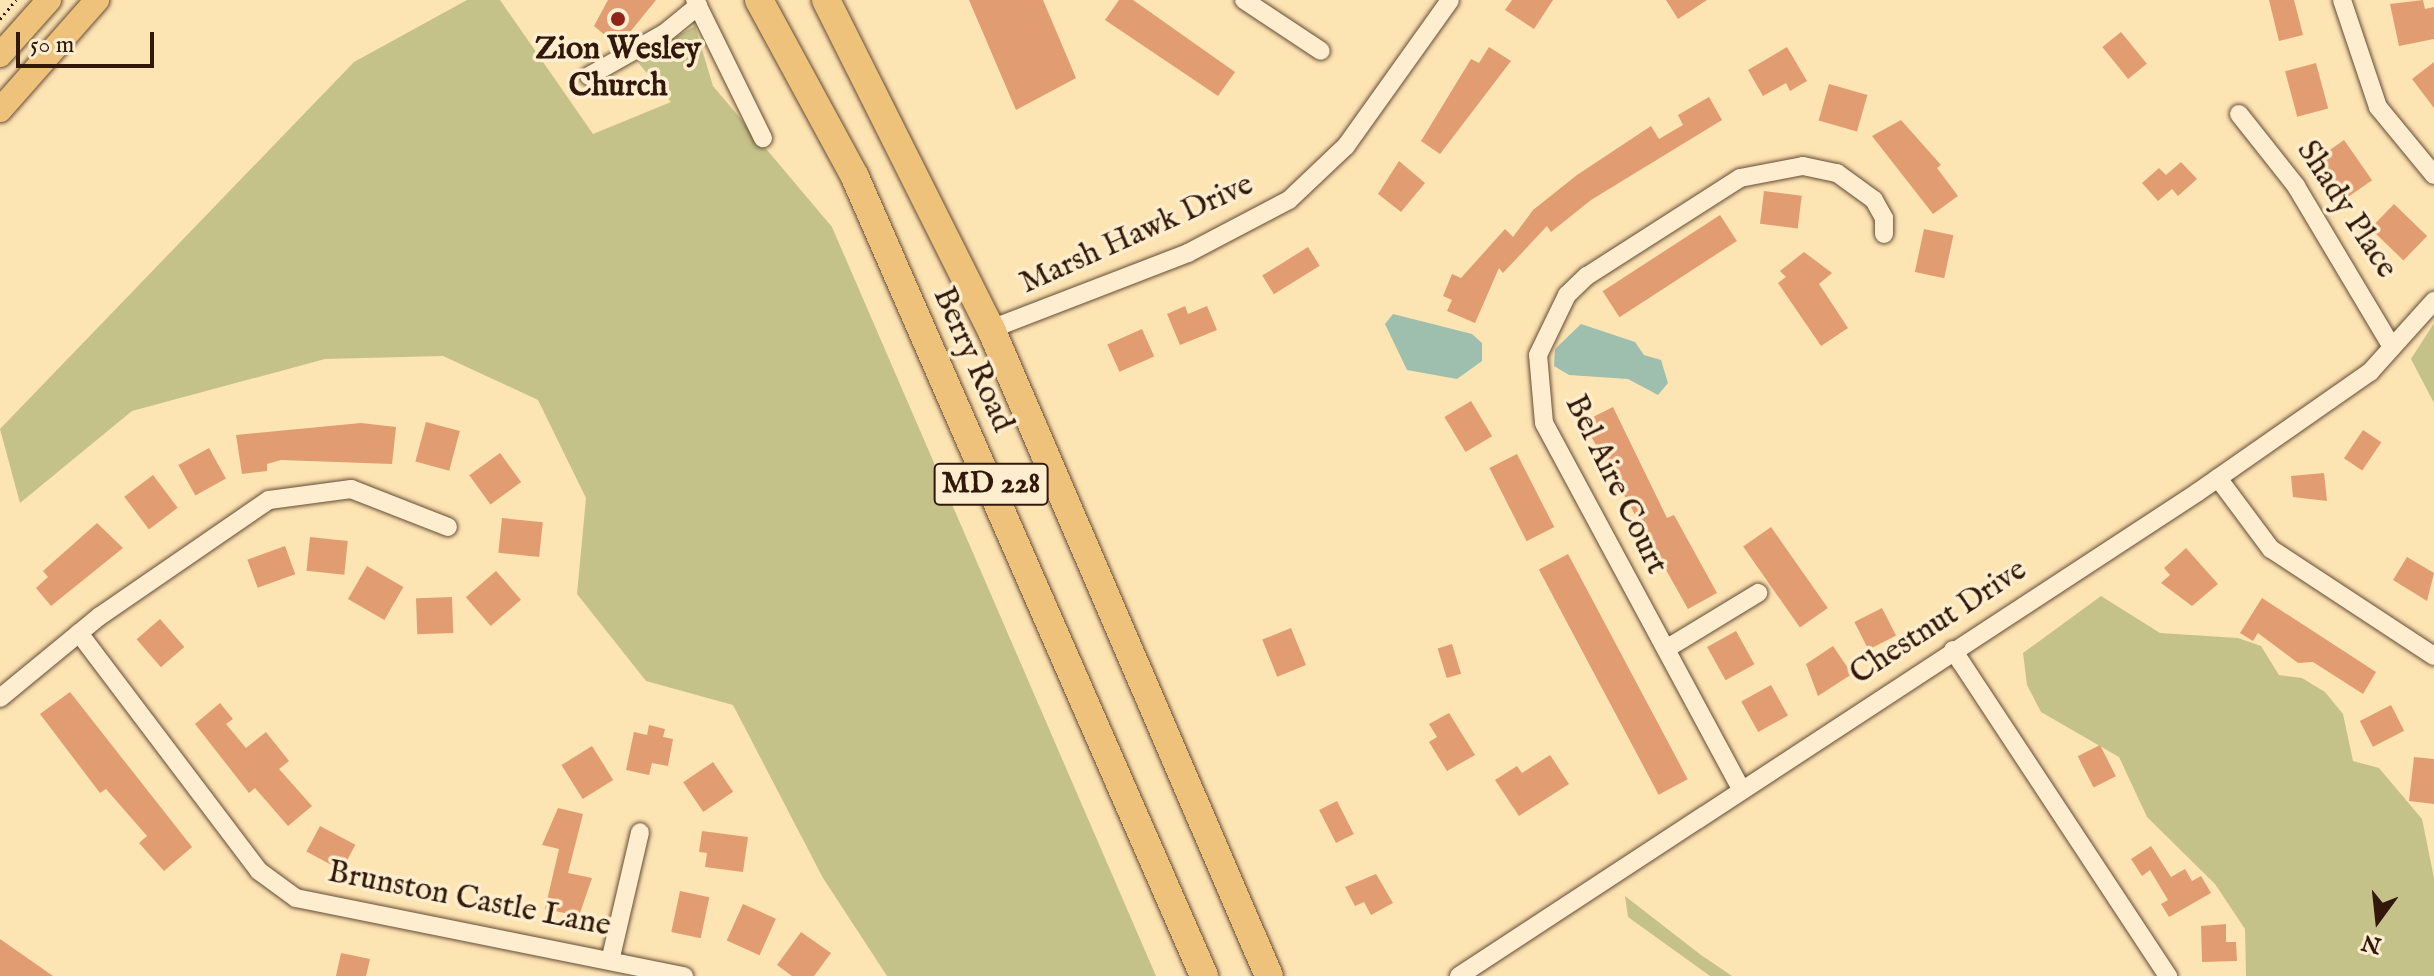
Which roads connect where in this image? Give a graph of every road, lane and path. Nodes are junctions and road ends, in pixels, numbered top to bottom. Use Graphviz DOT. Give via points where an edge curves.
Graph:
graph roads {
  1 [pos="16,0"];
  2 [pos="49,0"];
  3 [pos="97,0"];
  4 [pos="759,0"];
  5 [pos="826,0"];
  6 [pos="1244,0"];
  7 [pos="1450,0"];
  8 [pos="2342,0"];
  9 [pos="696,3"];
  10 [pos="0,19"];
  11 [pos="1321,51"];
  12 [pos="0,55"];
  13 [pos="589,76"];
  14 [pos="0,110"];
  15 [pos="2239,114"];
  16 [pos="763,138"];
  17 [pos="2434,175"];
  18 [pos="1884,234"];
  19 [pos="2434,301"];
  20 [pos="991,329"];
  21 [pos="2392,347"];
  22 [pos="2218,478"];
  23 [pos="448,527"];
  24 [pos="1758,593"];
  25 [pos="79,633"];
  26 [pos="1666,649"];
  27 [pos="1953,650"];
  28 [pos="2434,656"];
  29 [pos="0,698"];
  30 [pos="1740,787"];
  31 [pos="640,832"];
  32 [pos="611,957"];
  33 [pos="684,976"];
  34 [pos="1204,976"];
  35 [pos="1269,976"];
  36 [pos="1459,976"];
  37 [pos="2168,976"];
  1 -- 10 [label="path"];
  2 -- 12 [label="main road"];
  3 -- 14 [label="main road"];
  4 -- 34 [label="highway, Berry Road / MD 228" via="855,177"];
  5 -- 20 [label="highway, Berry Road / MD 228"];
  6 -- 11 [label="street"];
  7 -- 20 [label="street, Marsh Hawk Drive" via="1346,146 1289,200 1188,253"];
  8 -- 17 [label="street" via="2378,107"];
  9 -- 13 [label="street" via="665,33"];
  9 -- 16 [label="street"];
  15 -- 21 [label="street, Shady Place" via="2296,186"];
  18 -- 26 [label="street, Bel Aire Court" via="1884,218 1874,200 1837,173 1803,166 1759,173 1607,261 1567,295 1547,330 1535,374 1544,423"];
  19 -- 21 [label="street, Chestnut Drive"];
  20 -- 35 [label="highway, Berry Road / MD 228"];
  21 -- 22 [label="street, Chestnut Drive" via="2370,372"];
  22 -- 27 [label="street, Chestnut Drive"];
  22 -- 28 [label="street" via="2271,549"];
  23 -- 25 [label="street" via="351,489 269,500"];
  24 -- 26 [label="street"];
  25 -- 29 [label="street"];
  25 -- 32 [label="street, Brunston Castle Lane" via="259,871 296,898 364,916"];
  26 -- 30 [label="street, Bel Aire Court"];
  27 -- 30 [label="street, Chestnut Drive"];
  27 -- 37 [label="street"];
  30 -- 36 [label="street, Chestnut Drive"];
  31 -- 32 [label="street"];
  32 -- 33 [label="street, Brunston Castle Lane"];
}
